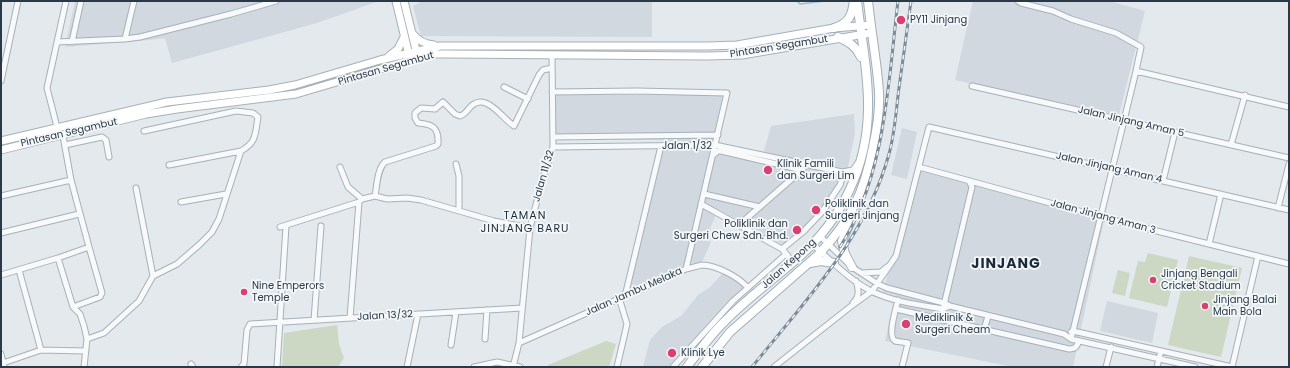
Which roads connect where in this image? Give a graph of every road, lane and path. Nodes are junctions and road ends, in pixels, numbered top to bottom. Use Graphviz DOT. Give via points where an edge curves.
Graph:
graph roads {
  1 [pos="18,1"];
  2 [pos="66,1"];
  3 [pos="81,1"];
  4 [pos="134,1"];
  5 [pos="276,1"];
  6 [pos="396,1"];
  7 [pos="404,1"];
  8 [pos="854,1"];
  9 [pos="857,1"];
  10 [pos="868,1"];
  11 [pos="1018,1"];
  12 [pos="834,28"];
  13 [pos="871,29"];
  14 [pos="860,30"];
  15 [pos="412,33"];
  16 [pos="404,37"];
  17 [pos="838,38"];
  18 [pos="125,40"];
  19 [pos="57,42"];
  20 [pos="72,42"];
  21 [pos="440,46"];
  22 [pos="519,46"];
  23 [pos="417,54"];
  24 [pos="552,55"];
  25 [pos="409,56"];
  26 [pos="380,60"];
  27 [pos="865,66"];
  28 [pos="552,68"];
  29 [pos="1136,70"];
  30 [pos="1,81"];
  31 [pos="972,86"];
  32 [pos="504,87"];
  33 [pos="552,92"];
  34 [pos="1244,95"];
  35 [pos="528,100"];
  36 [pos="1289,107"];
  37 [pos="1124,121"];
  38 [pos="119,122"];
  39 [pos="867,122"];
  40 [pos="57,127"];
  41 [pos="144,131"];
  42 [pos="1175,132"];
  43 [pos="718,135"];
  44 [pos="63,136"];
  45 [pos="553,137"];
  46 [pos="1,141"];
  47 [pos="21,145"];
  48 [pos="65,145"];
  49 [pos="715,145"];
  50 [pos="1231,145"];
  51 [pos="553,146"];
  52 [pos="661,146"];
  53 [pos="1,150"];
  54 [pos="241,151"];
  55 [pos="713,155"];
  56 [pos="109,157"];
  57 [pos="1289,158"];
  58 [pos="456,164"];
  59 [pos="805,164"];
  60 [pos="1289,164"];
  61 [pos="169,165"];
  62 [pos="340,167"];
  63 [pos="919,167"];
  64 [pos="1112,169"];
  65 [pos="802,170"];
  66 [pos="842,172"];
  67 [pos="71,180"];
  68 [pos="970,181"];
  69 [pos="1163,181"];
  70 [pos="136,188"];
  71 [pos="226,194"];
  72 [pos="704,194"];
  73 [pos="1221,194"];
  74 [pos="1,196"];
  75 [pos="375,196"];
  76 [pos="360,200"];
  77 [pos="181,202"];
  78 [pos="844,202"];
  79 [pos="701,204"];
  80 [pos="760,207"];
  81 [pos="1278,208"];
  82 [pos="853,209"];
  83 [pos="459,210"];
  84 [pos="1289,210"];
  85 [pos="79,214"];
  86 [pos="1101,217"];
  87 [pos="739,225"];
  88 [pos="286,226"];
  89 [pos="321,226"];
  90 [pos="280,227"];
  91 [pos="530,228"];
  92 [pos="1,233"];
  93 [pos="820,236"];
  94 [pos="812,244"];
  95 [pos="1209,244"];
  96 [pos="828,245"];
  97 [pos="87,248"];
  98 [pos="784,252"];
  99 [pos="821,252"];
  100 [pos="1258,256"];
  101 [pos="58,258"];
  102 [pos="791,263"];
  103 [pos="808,263"];
  104 [pos="834,263"];
  105 [pos="891,263"];
  106 [pos="1289,264"];
  107 [pos="852,267"];
  108 [pos="686,269"];
  109 [pos="19,270"];
  110 [pos="860,273"];
  111 [pos="1,275"];
  112 [pos="153,276"];
  113 [pos="855,280"];
  114 [pos="878,284"];
  115 [pos="748,288"];
  116 [pos="872,291"];
  117 [pos="622,296"];
  118 [pos="898,300"];
  119 [pos="944,303"];
  120 [pos="950,306"];
  121 [pos="73,307"];
  122 [pos="850,307"];
  123 [pos="522,308"];
  124 [pos="896,309"];
  125 [pos="943,309"];
  126 [pos="487,310"];
  127 [pos="456,312"];
  128 [pos="418,314"];
  129 [pos="988,316"];
  130 [pos="350,318"];
  131 [pos="314,320"];
  132 [pos="942,320"];
  133 [pos="279,321"];
  134 [pos="984,330"];
  135 [pos="1073,331"];
  136 [pos="1064,334"];
  137 [pos="86,339"];
  138 [pos="485,339"];
  139 [pos="1071,339"];
  140 [pos="1113,340"];
  141 [pos="1079,341"];
  142 [pos="519,343"];
  143 [pos="451,345"];
  144 [pos="1111,348"];
  145 [pos="42,350"];
  146 [pos="86,351"];
  147 [pos="1161,351"];
  148 [pos="1,354"];
  149 [pos="1159,359"];
  150 [pos="4,365"];
  151 [pos="513,366"];
  152 [pos="84,367"];
  153 [pos="242,367"];
  154 [pos="277,367"];
  155 [pos="407,367"];
  156 [pos="474,367"];
  157 [pos="520,367"];
  158 [pos="617,367"];
  159 [pos="673,367"];
  160 [pos="687,367"];
  161 [pos="702,367"];
  162 [pos="774,367"];
  163 [pos="902,367"];
  164 [pos="1106,367"];
  165 [pos="1157,367"];
  166 [pos="1195,367"];
  167 [pos="1232,367"];
  1 -- 30 [label="street"];
  2 -- 19 [label="street"];
  3 -- 20 [label="street"];
  4 -- 18 [label="street"];
  5 -- 18 [label="street"];
  6 -- 16 [label="main road"];
  7 -- 15 [label="main road"];
  8 -- 12 [label="main road" via="850,17 841,26"];
  9 -- 14 [label="main road, Jalan Kepong"];
  10 -- 13 [label="main road, Jalan Kepong"];
  11 -- 29 [label="street" via="1021,4 1054,11 1132,41 1141,47"];
  12 -- 14 [label="main road, Pintasan Segambut"];
  12 -- 22 [label="main road, Pintasan Segambut" via="737,45"];
  13 -- 14 [label="main road, Pintasan Segambut"];
  13 -- 82 [label="main road, Jalan Kepong" via="879,93 876,130 865,181"];
  14 -- 17 [label="main road, Pintasan Segambut"];
  14 -- 27 [label="main road, Jalan Kepong"];
  15 -- 21 [label="main road" via="422,42"];
  15 -- 23 [label="main road"];
  16 -- 25 [label="main road"];
  16 -- 26 [label="main road" via="401,46 395,52"];
  17 -- 24 [label="main road, Pintasan Segambut" via="742,55"];
  17 -- 27 [label="main road" via="856,47"];
  18 -- 20 [label="street"];
  19 -- 20 [label="street"];
  19 -- 40 [label="street" via="47,88"];
  21 -- 22 [label="main road, Pintasan Segambut"];
  21 -- 23 [label="main road, Pintasan Segambut"];
  22 -- 24 [label="main road" via="550,50"];
  23 -- 24 [label="main road, Pintasan Segambut"];
  23 -- 25 [label="main road, Pintasan Segambut"];
  24 -- 28 [label="street, Jalan 11/32"];
  25 -- 26 [label="main road, Pintasan Segambut"];
  25 -- 38 [label="main road, Pintasan Segambut" via="296,94 177,109"];
  26 -- 40 [label="main road, Pintasan Segambut" via="295,85 167,102"];
  27 -- 39 [label="main road, Jalan Kepong"];
  28 -- 33 [label="street, Jalan 11/32"];
  28 -- 35 [label="street" via="539,74"];
  29 -- 34 [label="street"];
  29 -- 37 [label="street"];
  31 -- 37 [label="street, Jalan Jinjang Aman 5"];
  32 -- 35 [label="street"];
  33 -- 43 [label="street" via="727,93"];
  33 -- 45 [label="street, Jalan 11/32"];
  34 -- 36 [label="street"];
  34 -- 50 [label="street"];
  35 -- 75 [label="street" via="514,126 486,102 474,104 460,116 443,102 435,109 421,108 415,112 415,118 418,123 432,126 438,144 385,162 380,169"];
  37 -- 42 [label="street, Jalan Jinjang Aman 5"];
  37 -- 64 [label="street"];
  38 -- 40 [label="main road" via="68,130"];
  38 -- 44 [label="main road, Pintasan Segambut"];
  39 -- 66 [label="street" via="857,165 851,171"];
  39 -- 78 [label="main road, Jalan Kepong" via="861,161"];
  40 -- 46 [label="main road, Pintasan Segambut"];
  40 -- 47 [label="main road" via="55,132"];
  41 -- 54 [label="street" via="236,111 253,113 258,117 254,140"];
  42 -- 50 [label="street, Jalan Jinjang Aman 5"];
  42 -- 69 [label="street"];
  43 -- 45 [label="street"];
  43 -- 49 [label="street"];
  44 -- 47 [label="main road, Pintasan Segambut"];
  44 -- 48 [label="street"];
  45 -- 51 [label="street, Jalan 11/32"];
  47 -- 53 [label="main road, Pintasan Segambut"];
  48 -- 56 [label="street" via="102,137 106,140"];
  48 -- 67 [label="street"];
  49 -- 52 [label="street, Jalan 1/32"];
  49 -- 55 [label="street"];
  49 -- 59 [label="street, Jalan 1/32"];
  50 -- 57 [label="street, Jalan Jinjang Aman 5"];
  51 -- 52 [label="street, Jalan 1/32"];
  51 -- 91 [label="street, Jalan 11/32"];
  52 -- 117 [label="street" via="626,292"];
  54 -- 61 [label="street"];
  54 -- 71 [label="street"];
  55 -- 65 [label="street" via="722,151"];
  55 -- 72 [label="street"];
  58 -- 83 [label="street" via="459,174"];
  59 -- 65 [label="street"];
  59 -- 66 [label="street, Jalan 1/32"];
  60 -- 81 [label="street"];
  62 -- 76 [label="street" via="348,187"];
  63 -- 64 [label="street, Jalan Jinjang Aman 4" via="929,127"];
  63 -- 68 [label="street, Jalan Jinjang Aman 3"];
  63 -- 105 [label="street" via="896,256"];
  64 -- 69 [label="street, Jalan Jinjang Aman 4"];
  64 -- 86 [label="street"];
  65 -- 80 [label="street"];
  66 -- 78 [label="street" via="850,180"];
  66 -- 98 [label="street" via="840,185 822,212"];
  67 -- 74 [label="street"];
  67 -- 85 [label="street"];
  68 -- 86 [label="street, Jalan Jinjang Aman 3"];
  68 -- 119 [label="street" via="972,187"];
  69 -- 73 [label="street, Jalan Jinjang Aman 4"];
  70 -- 112 [label="street"];
  71 -- 77 [label="street"];
  71 -- 112 [label="street" via="219,219 212,232 177,264"];
  72 -- 79 [label="street"];
  72 -- 80 [label="street"];
  73 -- 81 [label="street, Jalan Jinjang Aman 4"];
  73 -- 95 [label="street"];
  75 -- 76 [label="street"];
  75 -- 83 [label="street" via="420,200"];
  76 -- 88 [label="street"];
  76 -- 130 [label="street"];
  78 -- 93 [label="main road, Jalan Kepong"];
  79 -- 87 [label="street"];
  79 -- 108 [label="street"];
  80 -- 87 [label="street"];
  81 -- 84 [label="street, Jalan Jinjang Aman 4"];
  82 -- 96 [label="main road, Jalan Kepong"];
  82 -- 107 [label="main road" via="851,221 842,241 844,254"];
  83 -- 91 [label="street" via="494,221"];
  85 -- 92 [label="street"];
  85 -- 97 [label="street"];
  86 -- 95 [label="street, Jalan Jinjang Aman 3"];
  86 -- 135 [label="street"];
  87 -- 98 [label="street"];
  88 -- 90 [label="street"];
  88 -- 133 [label="street"];
  89 -- 131 [label="street"];
  91 -- 123 [label="street, Jalan 11/32"];
  93 -- 94 [label="main road, Jalan Kepong"];
  93 -- 96 [label="street"];
  94 -- 99 [label="street"];
  94 -- 102 [label="main road, Jalan Kepong"];
  95 -- 100 [label="street, Jalan Jinjang Aman 3"];
  96 -- 99 [label="main road, Jalan Kepong"];
  96 -- 107 [label="street"];
  97 -- 101 [label="street"];
  97 -- 121 [label="street" via="102,293 100,297"];
  98 -- 102 [label="street"];
  98 -- 115 [label="street"];
  99 -- 103 [label="main road, Jalan Kepong"];
  99 -- 104 [label="street"];
  100 -- 106 [label="street, Jalan Jinjang Aman 3"];
  100 -- 167 [label="street"];
  101 -- 109 [label="street"];
  101 -- 121 [label="street"];
  102 -- 160 [label="main road, Jalan Kepong" via="726,320"];
  103 -- 104 [label="main road"];
  103 -- 161 [label="main road, Jalan Kepong" via="730,332"];
  104 -- 113 [label="street"];
  105 -- 110 [label="street" via="881,272"];
  105 -- 114 [label="street"];
  107 -- 110 [label="street"];
  108 -- 115 [label="street, Jalan Jambu Melaka" via="701,265 710,266 727,272"];
  108 -- 117 [label="street, Jalan Jambu Melaka"];
  109 -- 111 [label="street"];
  109 -- 145 [label="street"];
  110 -- 114 [label="street"];
  112 -- 137 [label="street" via="139,301 104,333"];
  113 -- 116 [label="street"];
  113 -- 122 [label="street" via="857,300"];
  114 -- 116 [label="street"];
  114 -- 119 [label="street"];
  115 -- 159 [label="street"];
  116 -- 118 [label="street"];
  116 -- 122 [label="street"];
  117 -- 142 [label="street, Jalan Jambu Melaka"];
  117 -- 158 [label="street" via="620,301 627,324"];
  118 -- 124 [label="street"];
  118 -- 125 [label="street"];
  119 -- 120 [label="street"];
  119 -- 125 [label="street"];
  120 -- 125 [label="street"];
  120 -- 129 [label="street"];
  121 -- 137 [label="street" via="83,320"];
  122 -- 162 [label="street"];
  123 -- 126 [label="street, Jalan 13/32"];
  123 -- 142 [label="street, Jalan 11/32"];
  124 -- 132 [label="street"];
  124 -- 163 [label="street" via="892,338 908,343"];
  125 -- 132 [label="street"];
  126 -- 127 [label="street, Jalan 13/32"];
  126 -- 138 [label="street"];
  127 -- 128 [label="street, Jalan 13/32"];
  127 -- 143 [label="street"];
  128 -- 130 [label="street, Jalan 13/32"];
  128 -- 155 [label="street"];
  129 -- 134 [label="street"];
  129 -- 136 [label="street"];
  130 -- 131 [label="street, Jalan 13/32"];
  131 -- 133 [label="street, Jalan 13/32"];
  132 -- 134 [label="street"];
  133 -- 153 [label="street, Jalan 13/32" via="248,326"];
  133 -- 154 [label="street"];
  134 -- 141 [label="street" via="1069,349 1074,349"];
  135 -- 136 [label="street"];
  135 -- 139 [label="street"];
  135 -- 140 [label="street"];
  136 -- 139 [label="street"];
  137 -- 146 [label="street"];
  139 -- 141 [label="street"];
  140 -- 144 [label="street"];
  140 -- 147 [label="street"];
  141 -- 144 [label="street"];
  142 -- 151 [label="street, Jalan 11/32"];
  144 -- 149 [label="street"];
  144 -- 164 [label="street"];
  145 -- 146 [label="street"];
  145 -- 150 [label="street"];
  146 -- 152 [label="street"];
  147 -- 149 [label="street"];
  147 -- 167 [label="street"];
  148 -- 150 [label="street"];
  149 -- 165 [label="street"];
  149 -- 166 [label="street"];
  151 -- 156 [label="street" via="497,362"];
  151 -- 157 [label="street"];
}
